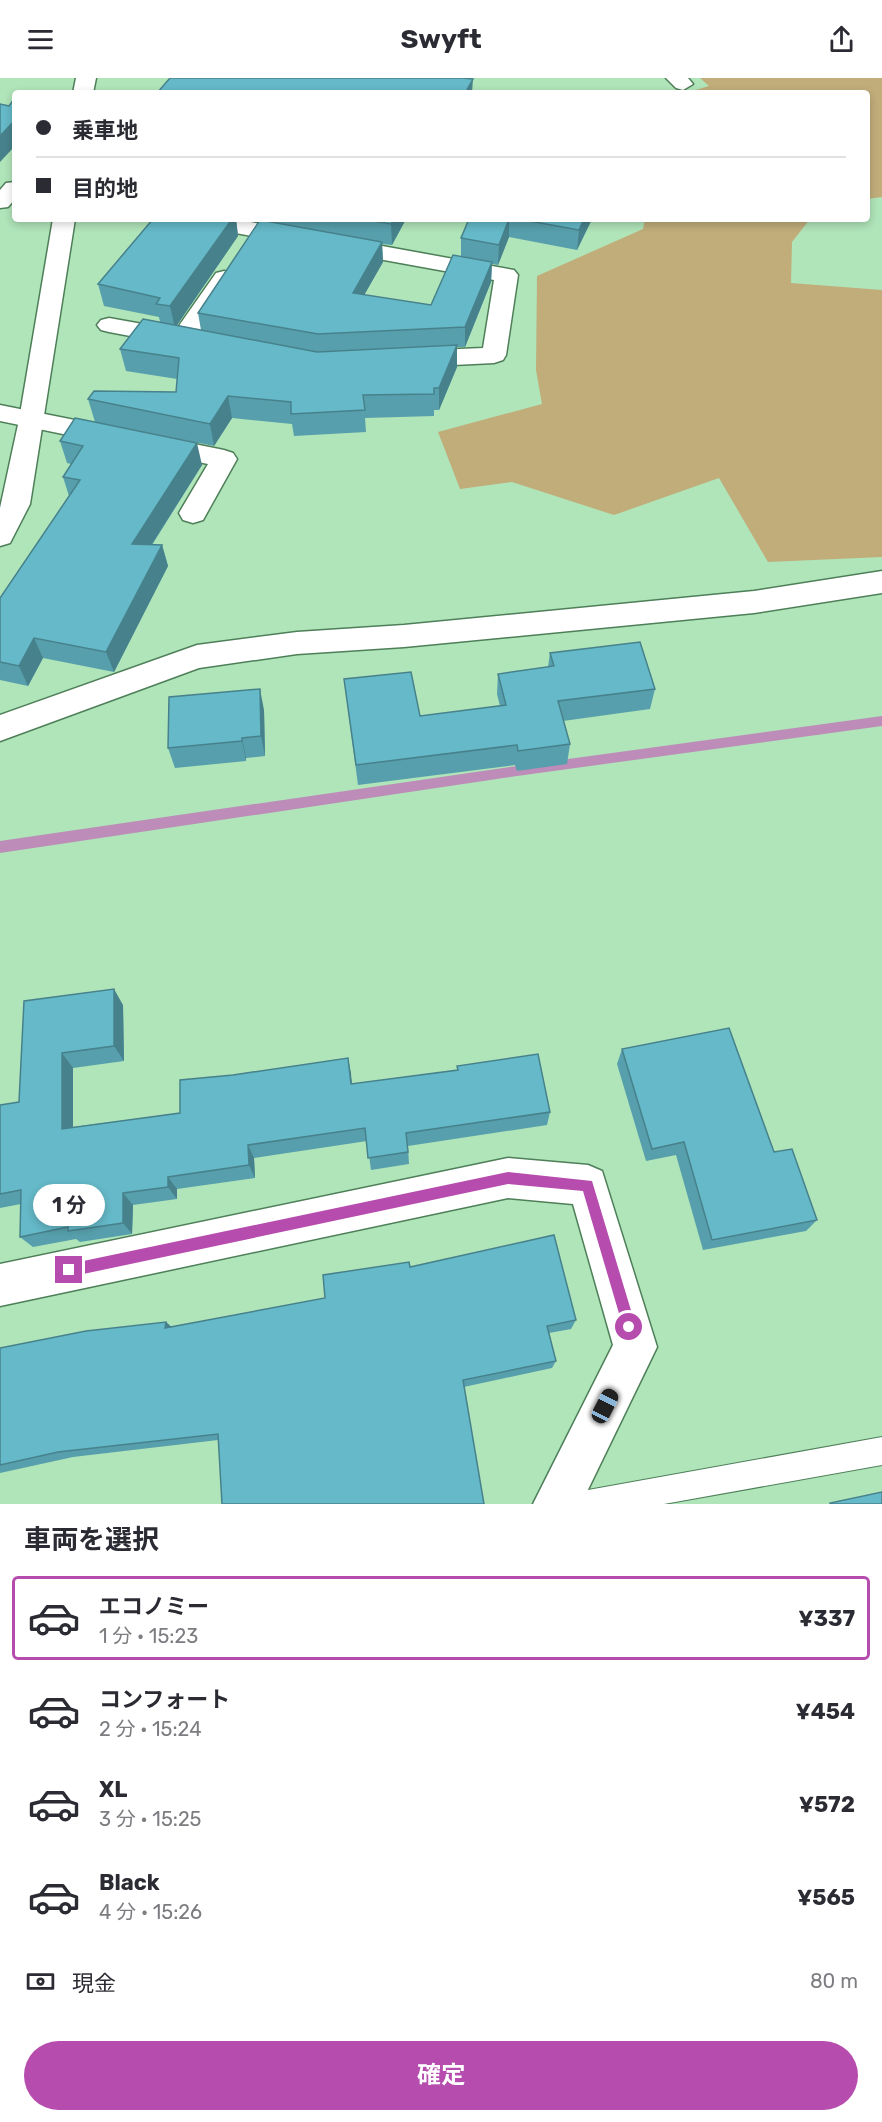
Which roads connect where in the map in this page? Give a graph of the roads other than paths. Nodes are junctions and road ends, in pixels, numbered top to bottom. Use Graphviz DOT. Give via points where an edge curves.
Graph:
graph roads {
  1 [pos="64,222"];
  2 [pos="213,222"];
  3 [pos="256,230"];
  4 [pos="109,325"];
  5 [pos="389,360"];
  6 [pos="0,412"];
  7 [pos="32,420"];
  8 [pos="193,513"];
  9 [pos="0,536"];
  10 [pos="882,582"];
  11 [pos="0,728"];
  12 [pos="0,1285"];
  13 [pos="882,1451"];
  14 [pos="555,1504"];
  15 [pos="588,1504"];
  1 -- 7 [label="street"];
  2 -- 3 [label="street"];
  3 -- 4 [label="street" via="239,254 195,341"];
  3 -- 5 [label="street" via="506,275 494,355"];
  6 -- 7 [label="street"];
  7 -- 8 [label="street" via="224,459"];
  7 -- 9 [label="street" via="16,504"];
  10 -- 11 [label="street" via="753,602 297,643 197,657"];
  12 -- 14 [label="street" via="508,1178 588,1185 635,1347"];
  13 -- 15 [label="lane"];
}
